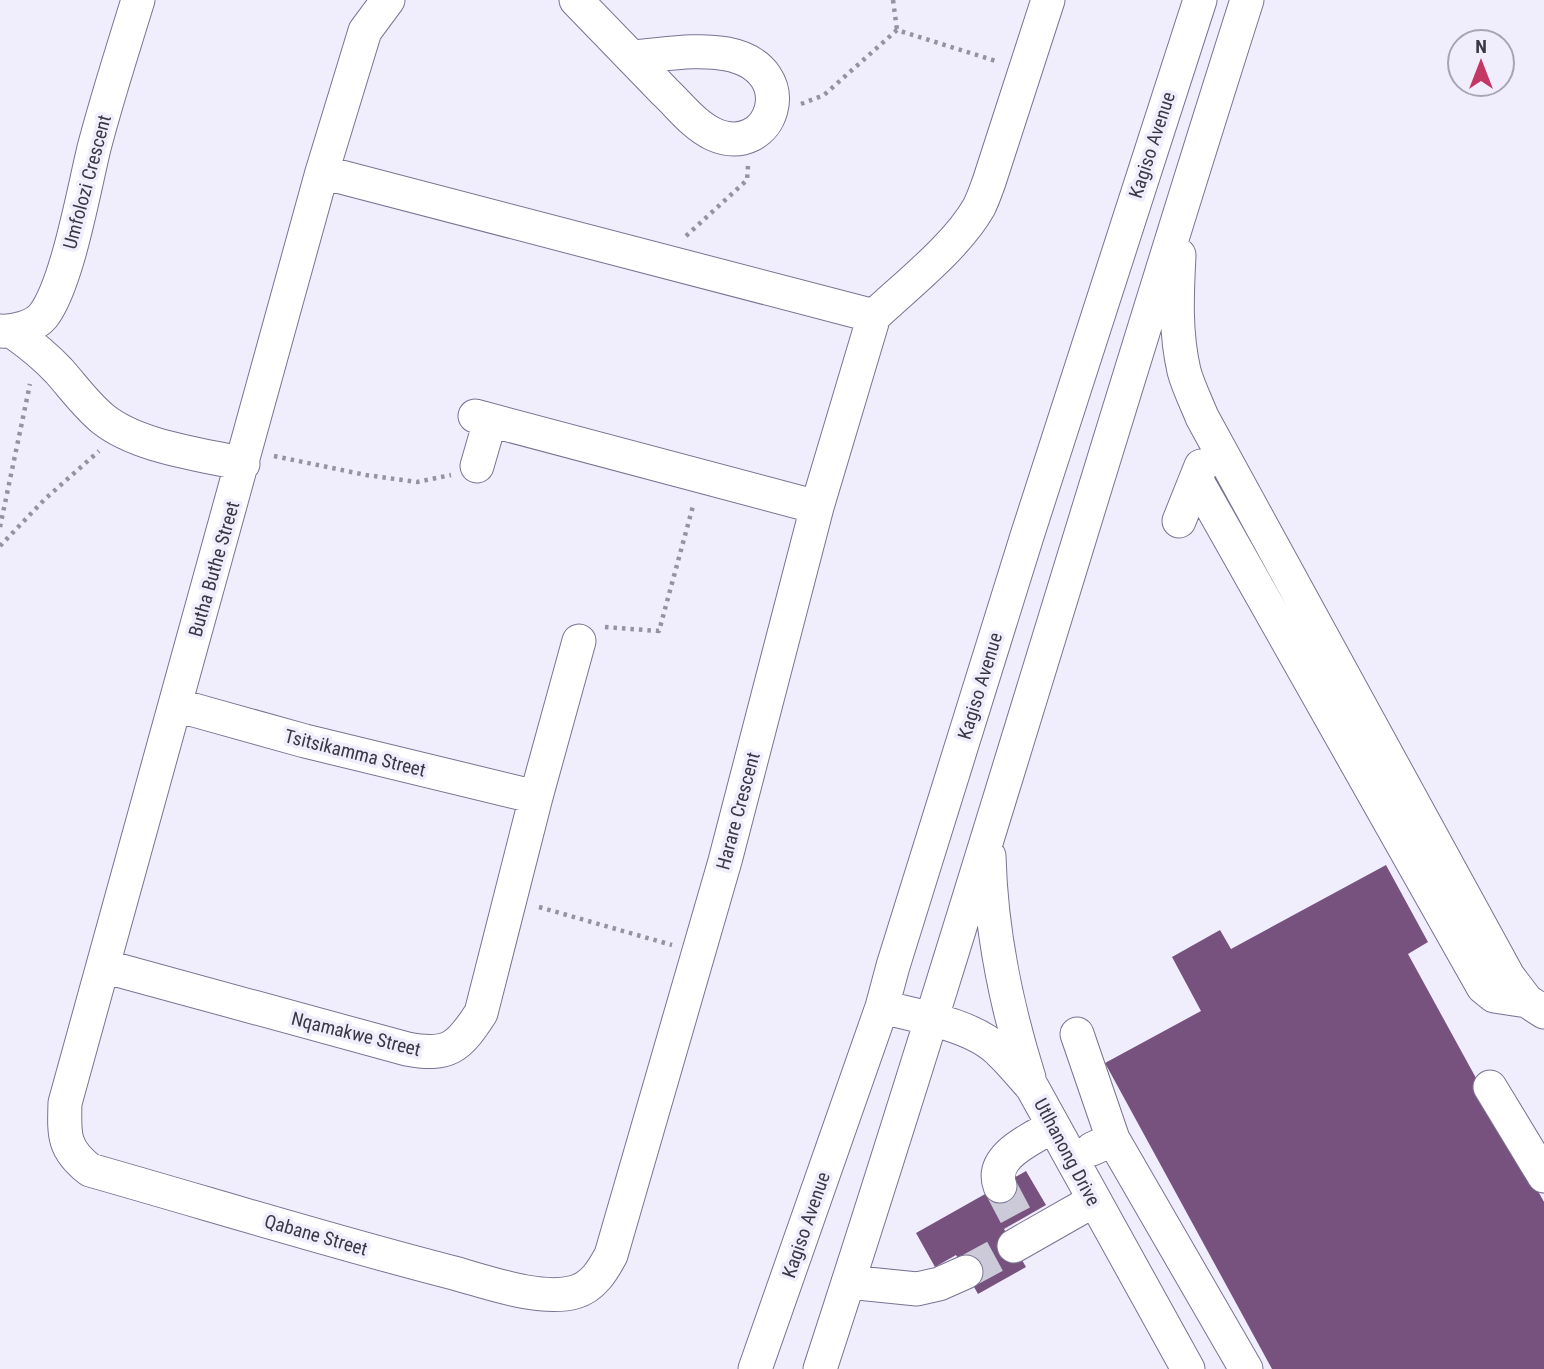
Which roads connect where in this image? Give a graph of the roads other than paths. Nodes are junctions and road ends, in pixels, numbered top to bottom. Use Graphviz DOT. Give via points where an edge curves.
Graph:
graph roads {
  1 [pos="138,0"];
  2 [pos="388,0"];
  3 [pos="576,0"];
  4 [pos="1048,0"];
  5 [pos="1200,0"];
  6 [pos="1247,0"];
  7 [pos="631,57"];
  8 [pos="322,172"];
  9 [pos="1181,209"];
  10 [pos="874,316"];
  11 [pos="17,338"];
  12 [pos="1212,438"];
  13 [pos="244,459"];
  14 [pos="477,466"];
  15 [pos="1196,479"];
  16 [pos="817,507"];
  17 [pos="1180,521"];
  18 [pos="579,641"];
  19 [pos="176,705"];
  20 [pos="536,797"];
  21 [pos="988,833"];
  22 [pos="103,966"];
  23 [pos="882,1007"];
  24 [pos="1536,1007"];
  25 [pos="931,1019"];
  26 [pos="1077,1034"];
  27 [pos="1032,1087"];
  28 [pos="1490,1087"];
  29 [pos="1053,1126"];
  30 [pos="1113,1139"];
  31 [pos="68,1145"];
  32 [pos="1070,1160"];
  33 [pos="1544,1176"];
  34 [pos="1000,1186"];
  35 [pos="1093,1201"];
  36 [pos="1020,1236"];
  37 [pos="965,1272"];
  38 [pos="849,1282"];
  39 [pos="576,1292"];
  40 [pos="755,1369"];
  41 [pos="820,1369"];
  42 [pos="1188,1369"];
  43 [pos="1247,1369"];
  1 -- 11 [label="street, Umfolozi Crescent" via="95,144 65,267 42,317"];
  2 -- 8 [label="street, Butha Buthe Street" via="365,31"];
  3 -- 7 [label="street"];
  4 -- 10 [label="street" via="979,207 934,260"];
  5 -- 23 [label="street, Kagiso Avenue"];
  6 -- 9 [label="street"];
  7 -- 7 [label="street" via="700,127 716,135 744,138 760,126 774,103 764,72 730,54 709,51"];
  8 -- 10 [label="street"];
  8 -- 13 [label="street, Butha Buthe Street"];
  9 -- 12 [label="street" via="1179,339 1185,373"];
  9 -- 21 [label="street"];
  10 -- 16 [label="street, Harare Crescent"];
  11 -- 13 [label="street" via="59,371 106,421 165,446"];
  12 -- 15 [label="street"];
  12 -- 24 [label="street" via="1508,976"];
  13 -- 19 [label="street, Butha Buthe Street"];
  14 -- 16 [label="street" via="483,418"];
  15 -- 17 [label="street"];
  15 -- 24 [label="street" via="1483,987 1493,996"];
  16 -- 39 [label="street, Harare Crescent" via="725,861 611,1255 598,1277"];
  18 -- 20 [label="street"];
  19 -- 20 [label="street, Tsitsikamma Street"];
  19 -- 22 [label="street, Butha Buthe Street"];
  20 -- 22 [label="street, Nqamakwe Street" via="481,1013 448,1050 427,1053 407,1049"];
  21 -- 25 [label="street"];
  21 -- 27 [label="street" via="996,946"];
  22 -- 31 [label="street, Butha Buthe Street" via="65,1103"];
  23 -- 25 [label="street, Utlhanong Drive"];
  23 -- 40 [label="street, Kagiso Avenue"];
  25 -- 27 [label="street, Utlhanong Drive" via="989,1043"];
  25 -- 38 [label="street"];
  26 -- 30 [label="street"];
  27 -- 29 [label="street, Utlhanong Drive"];
  28 -- 33 [label="street"];
  29 -- 32 [label="street, Utlhanong Drive"];
  29 -- 34 [label="street" via="1002,1162 997,1176"];
  30 -- 32 [label="street"];
  30 -- 43 [label="street"];
  31 -- 39 [label="street, Qabane Street" via="75,1159 90,1170 527,1292"];
  32 -- 35 [label="street, Utlhanong Drive"];
  35 -- 36 [label="street"];
  35 -- 42 [label="street, Utlhanong Drive"];
  37 -- 38 [label="street" via="917,1289"];
  38 -- 41 [label="street"];
}
